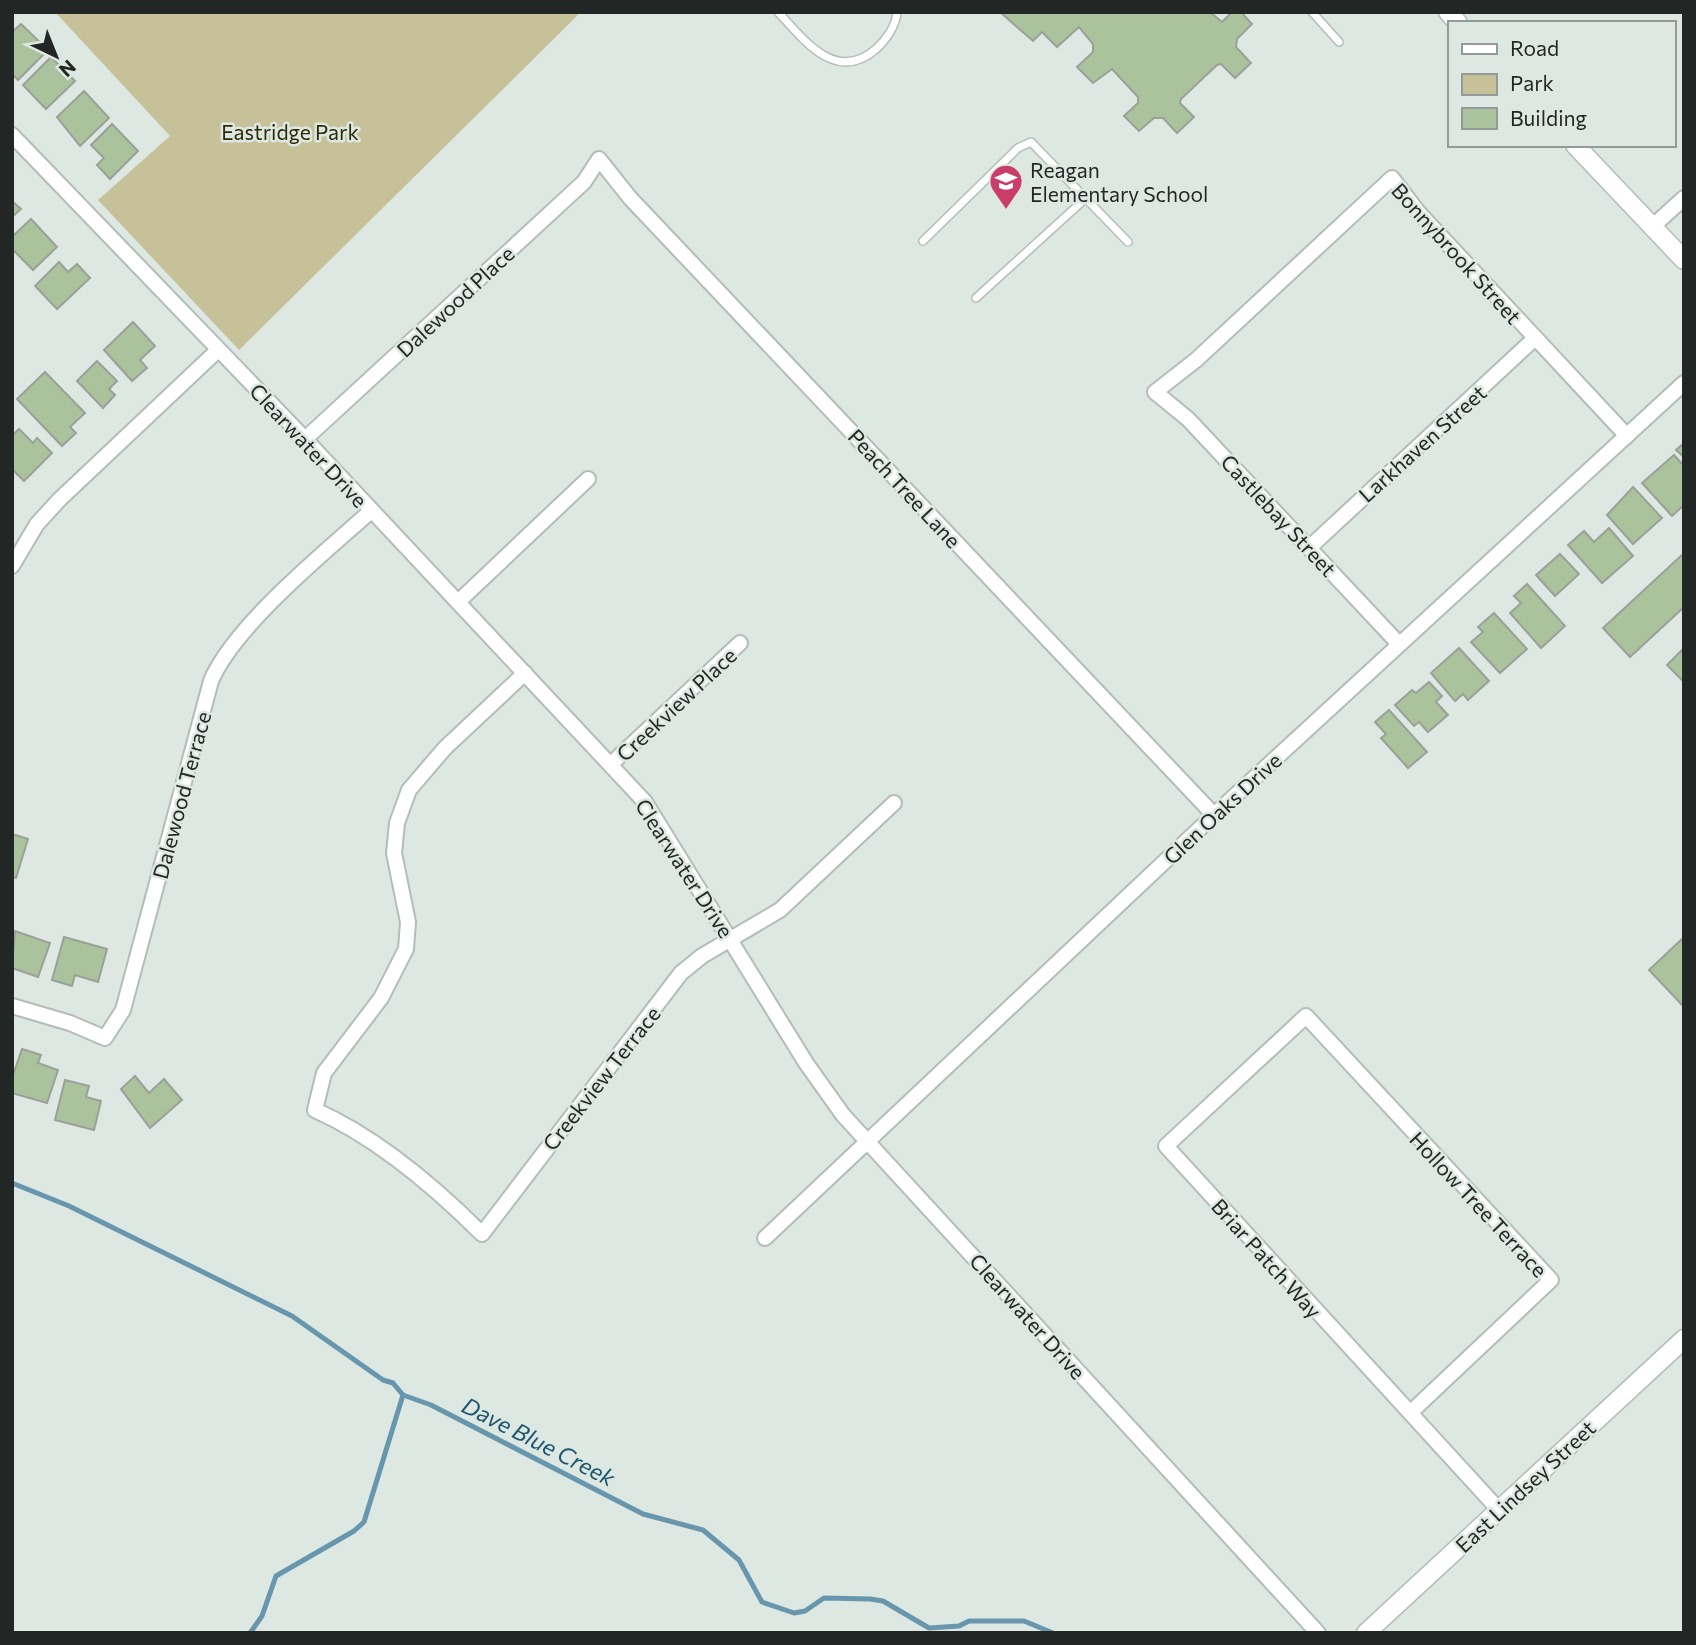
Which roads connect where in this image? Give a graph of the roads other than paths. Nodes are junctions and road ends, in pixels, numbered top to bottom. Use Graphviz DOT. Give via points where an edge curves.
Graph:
graph roads {
  1 [pos="778,12"];
  2 [pos="897,12"];
  3 [pos="1312,12"];
  4 [pos="1339,42"];
  5 [pos="12,135"];
  6 [pos="1577,147"];
  7 [pos="599,159"];
  8 [pos="1086,198"];
  9 [pos="1684,198"];
  10 [pos="1652,227"];
  11 [pos="923,240"];
  12 [pos="1128,242"];
  13 [pos="1684,260"];
  14 [pos="976,298"];
  15 [pos="1534,339"];
  16 [pos="218,349"];
  17 [pos="1684,383"];
  18 [pos="1155,392"];
  19 [pos="1627,436"];
  20 [pos="305,439"];
  21 [pos="588,479"];
  22 [pos="372,511"];
  23 [pos="1310,547"];
  24 [pos="12,566"];
  25 [pos="458,603"];
  26 [pos="740,643"];
  27 [pos="1399,644"];
  28 [pos="524,673"];
  29 [pos="611,764"];
  30 [pos="894,803"];
  31 [pos="1214,815"];
  32 [pos="731,940"];
  33 [pos="12,1006"];
  34 [pos="1306,1016"];
  35 [pos="867,1141"];
  36 [pos="765,1238"];
  37 [pos="1684,1339"];
  38 [pos="1410,1413"];
  39 [pos="1499,1510"];
  40 [pos="1318,1633"];
  41 [pos="1366,1633"];
  1 -- 2 [label="lane" via="814,50 839,63 863,59 873,52 891,31"];
  3 -- 4 [label="lane"];
  5 -- 16 [label="street, Clearwater Drive"];
  6 -- 10 [label="street"];
  7 -- 20 [label="street, Dalewood Place" via="584,182"];
  7 -- 31 [label="street, Peach Tree Lane" via="630,198"];
  8 -- 11 [label="lane" via="1031,142 1018,148"];
  8 -- 12 [label="lane"];
  8 -- 14 [label="lane"];
  9 -- 10 [label="street"];
  10 -- 13 [label="street"];
  15 -- 18 [label="street, Bonnybrook Street" via="1392,178 1196,360"];
  15 -- 19 [label="street, Bonnybrook Street"];
  15 -- 23 [label="street, Larkhaven Street"];
  16 -- 20 [label="street, Clearwater Drive"];
  16 -- 24 [label="street" via="52,508"];
  17 -- 19 [label="street, Glen Oaks Drive"];
  18 -- 23 [label="street, Castlebay Street" via="1188,419"];
  19 -- 27 [label="street, Glen Oaks Drive"];
  20 -- 22 [label="street, Clearwater Drive"];
  21 -- 25 [label="street"];
  22 -- 25 [label="street, Clearwater Drive"];
  22 -- 33 [label="street, Dalewood Terrace" via="252,624 219,663 123,1010 105,1038"];
  23 -- 27 [label="street, Castlebay Street"];
  25 -- 28 [label="street, Clearwater Drive"];
  26 -- 29 [label="street, Creekview Place"];
  27 -- 31 [label="street, Glen Oaks Drive"];
  28 -- 29 [label="street, Clearwater Drive"];
  28 -- 32 [label="street, Creekview Terrace" via="445,748 409,790 397,823 394,853 408,922 406,948 381,998 324,1073 315,1111 353,1127 454,1206 482,1234 681,973"];
  29 -- 32 [label="street, Clearwater Drive" via="656,817"];
  30 -- 32 [label="street, Creekview Terrace" via="787,904"];
  31 -- 35 [label="street, Glen Oaks Drive"];
  32 -- 35 [label="street, Clearwater Drive" via="823,1090"];
  34 -- 38 [label="street, Briar Patch Way" via="1166,1146"];
  34 -- 38 [label="street, Hollow Tree Terrace" via="1551,1280"];
  35 -- 36 [label="street, Glen Oaks Drive"];
  35 -- 40 [label="street, Clearwater Drive"];
  37 -- 39 [label="street, East Lindsey Street"];
  38 -- 39 [label="street, Briar Patch Way"];
  39 -- 41 [label="street, East Lindsey Street"];
}
